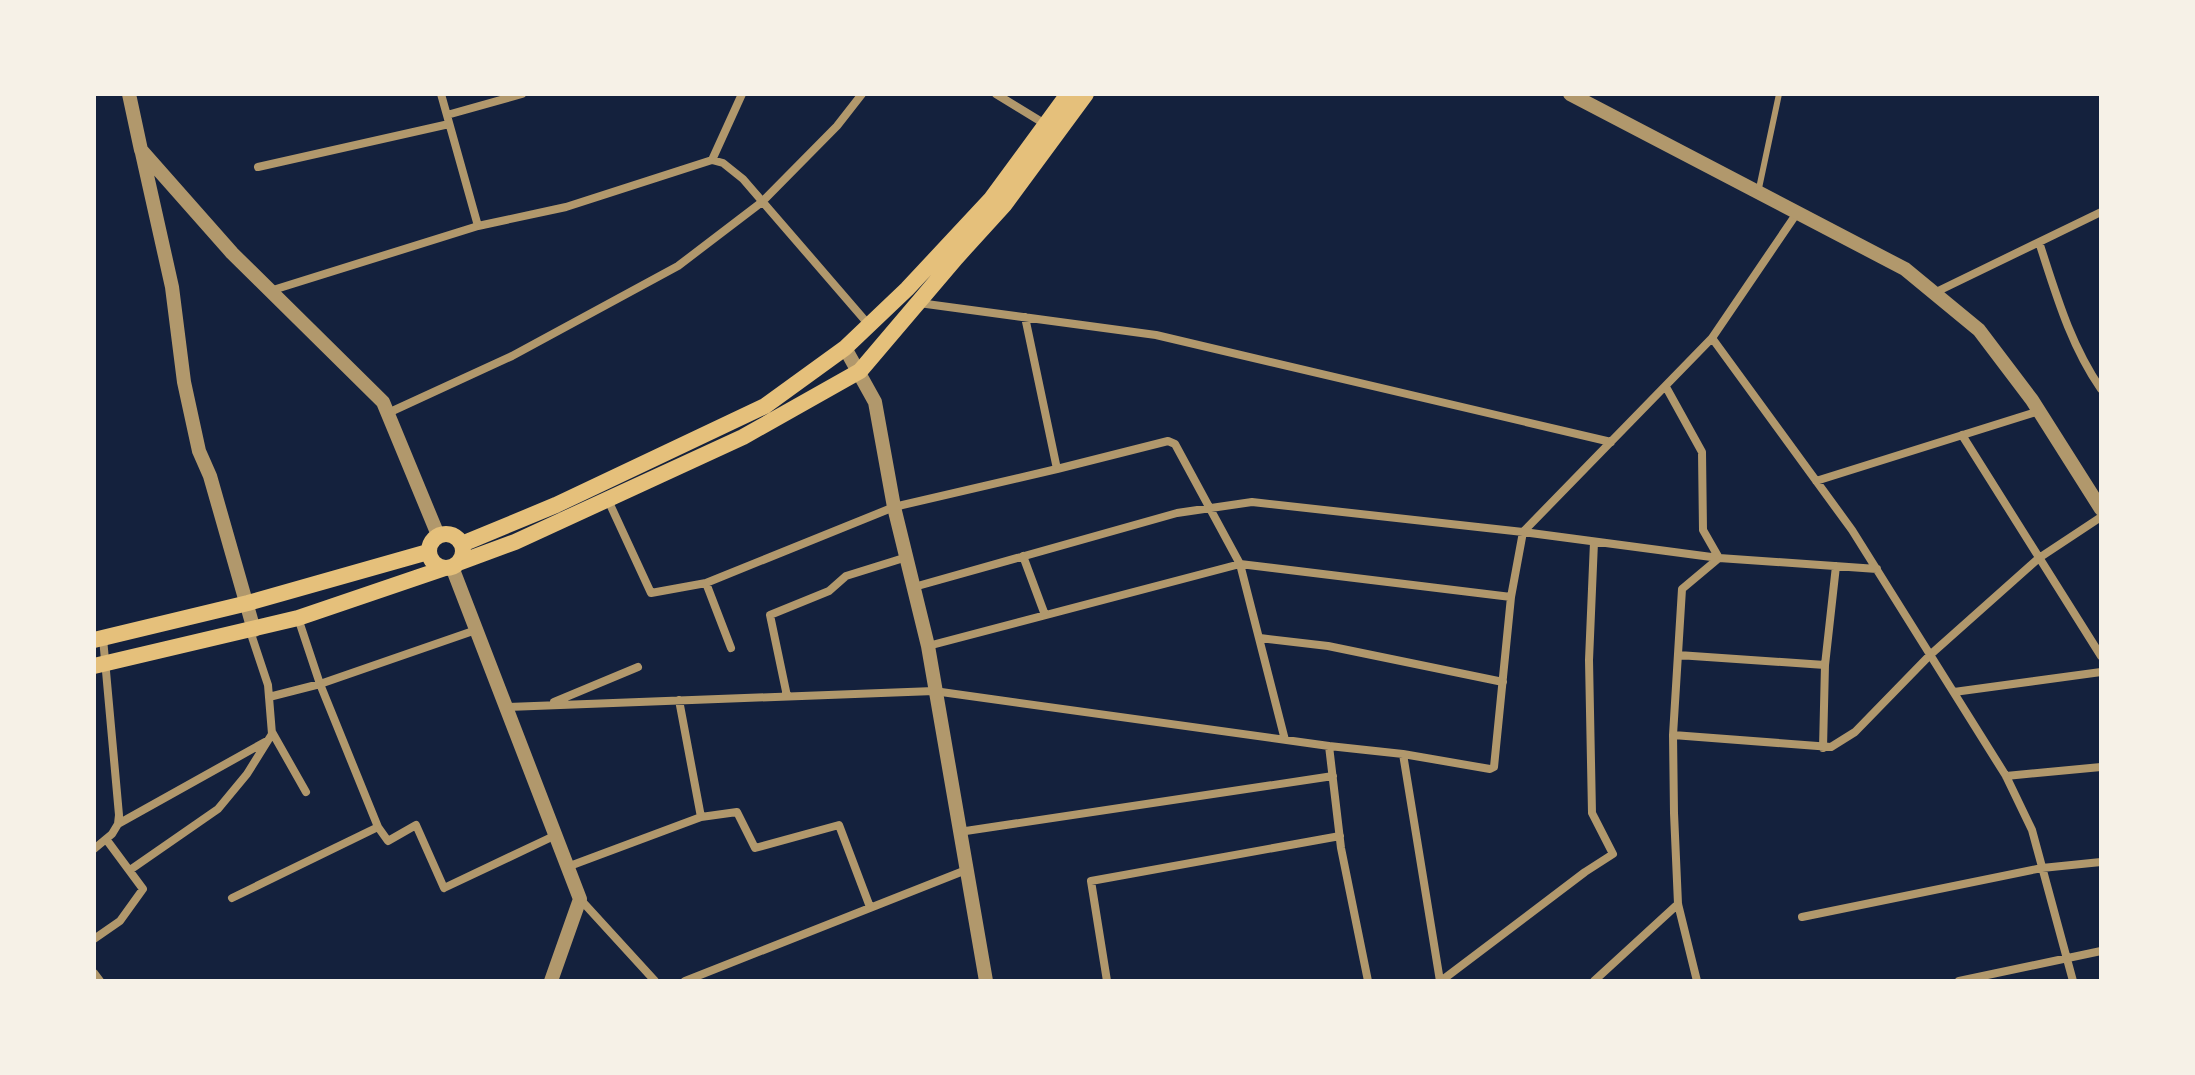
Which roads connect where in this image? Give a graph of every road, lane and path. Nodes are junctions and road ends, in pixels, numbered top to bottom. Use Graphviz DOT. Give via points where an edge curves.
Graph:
graph roads {
  1 [pos="129,94"];
  2 [pos="441,94"];
  3 [pos="522,94"];
  4 [pos="742,94"];
  5 [pos="862,94"];
  6 [pos="996,94"];
  7 [pos="1068,94"];
  8 [pos="1086,94"];
  9 [pos="1570,94"];
  10 [pos="1779,94"];
  11 [pos="448,120"];
  12 [pos="1045,124"];
  13 [pos="141,150"];
  14 [pos="712,160"];
  15 [pos="258,167"];
  16 [pos="1758,193"];
  17 [pos="762,202"];
  18 [pos="2101,212"];
  19 [pos="1797,213"];
  20 [pos="478,226"];
  21 [pos="2039,242"];
  22 [pos="273,290"];
  23 [pos="1934,293"];
  24 [pos="918,302"];
  25 [pos="1025,317"];
  26 [pos="869,325"];
  27 [pos="1712,338"];
  28 [pos="845,348"];
  29 [pos="860,371"];
  30 [pos="1666,387"];
  31 [pos="2101,389"];
  32 [pos="2039,411"];
  33 [pos="388,413"];
  34 [pos="1962,435"];
  35 [pos="1611,442"];
  36 [pos="1057,469"];
  37 [pos="1816,481"];
  38 [pos="2096,491"];
  39 [pos="608,500"];
  40 [pos="894,507"];
  41 [pos="1209,508"];
  42 [pos="2101,509"];
  43 [pos="2101,517"];
  44 [pos="1523,532"];
  45 [pos="438,535"];
  46 [pos="1594,542"];
  47 [pos="462,544"];
  48 [pos="428,552"];
  49 [pos="1023,556"];
  50 [pos="907,557"];
  51 [pos="1719,558"];
  52 [pos="2039,558"];
  53 [pos="1240,564"];
  54 [pos="452,566"];
  55 [pos="1836,566"];
  56 [pos="1877,569"];
  57 [pos="706,583"];
  58 [pos="914,587"];
  59 [pos="1511,597"];
  60 [pos="248,603"];
  61 [pos="1045,615"];
  62 [pos="298,618"];
  63 [pos="252,630"];
  64 [pos="476,630"];
  65 [pos="1260,638"];
  66 [pos="98,639"];
  67 [pos="928,646"];
  68 [pos="731,648"];
  69 [pos="1678,655"];
  70 [pos="1930,655"];
  71 [pos="2101,656"];
  72 [pos="100,665"];
  73 [pos="1825,665"];
  74 [pos="638,667"];
  75 [pos="2101,672"];
  76 [pos="1503,682"];
  77 [pos="320,684"];
  78 [pos="934,691"];
  79 [pos="1954,692"];
  80 [pos="787,696"];
  81 [pos="269,697"];
  82 [pos="679,700"];
  83 [pos="545,705"];
  84 [pos="506,707"];
  85 [pos="1673,735"];
  86 [pos="270,737"];
  87 [pos="1285,740"];
  88 [pos="1329,746"];
  89 [pos="1823,748"];
  90 [pos="1403,754"];
  91 [pos="2101,767"];
  92 [pos="1333,776"];
  93 [pos="2006,776"];
  94 [pos="306,792"];
  95 [pos="701,817"];
  96 [pos="118,824"];
  97 [pos="378,827"];
  98 [pos="959,832"];
  99 [pos="556,835"];
  100 [pos="1340,836"];
  101 [pos="106,839"];
  102 [pos="94,849"];
  103 [pos="2101,862"];
  104 [pos="567,867"];
  105 [pos="2042,868"];
  106 [pos="130,870"];
  107 [pos="966,870"];
  108 [pos="232,898"];
  109 [pos="580,899"];
  110 [pos="1678,904"];
  111 [pos="870,907"];
  112 [pos="1802,917"];
  113 [pos="94,939"];
  114 [pos="2101,951"];
  115 [pos="2066,957"];
  116 [pos="94,973"];
  117 [pos="100,981"];
  118 [pos="551,981"];
  119 [pos="655,981"];
  120 [pos="685,981"];
  121 [pos="986,981"];
  122 [pos="1107,981"];
  123 [pos="1368,981"];
  124 [pos="1440,981"];
  125 [pos="1594,981"];
  126 [pos="1697,981"];
  127 [pos="1959,981"];
  128 [pos="2073,981"];
  1 -- 13 [label="street"];
  2 -- 11 [label="street"];
  3 -- 11 [label="street"];
  4 -- 14 [label="street"];
  5 -- 17 [label="street"];
  6 -- 12 [label="street"];
  7 -- 12 [label="main road"];
  8 -- 24 [label="main road" via="1005,204"];
  9 -- 16 [label="street"];
  10 -- 16 [label="lane"];
  11 -- 15 [label="street"];
  11 -- 20 [label="street"];
  12 -- 26 [label="main road" via="991,199"];
  13 -- 22 [label="street" via="232,253"];
  13 -- 60 [label="street" via="172,287 199,451"];
  14 -- 17 [label="street" via="743,179"];
  14 -- 20 [label="street" via="566,207"];
  16 -- 19 [label="street"];
  17 -- 26 [label="street"];
  17 -- 33 [label="street" via="678,266 512,356"];
  18 -- 21 [label="street"];
  19 -- 23 [label="street" via="1905,269"];
  19 -- 27 [label="street"];
  20 -- 22 [label="street"];
  21 -- 23 [label="street"];
  21 -- 31 [label="street" via="2070,336"];
  22 -- 33 [label="street"];
  23 -- 32 [label="street" via="1979,330"];
  24 -- 25 [label="street"];
  24 -- 29 [label="main road"];
  25 -- 35 [label="street" via="1156,335"];
  25 -- 36 [label="street"];
  26 -- 28 [label="main road"];
  27 -- 30 [label="street"];
  27 -- 37 [label="street"];
  28 -- 29 [label="street"];
  28 -- 47 [label="main road" via="765,406"];
  29 -- 39 [label="main road" via="743,437"];
  29 -- 40 [label="street" via="875,402"];
  30 -- 35 [label="street"];
  30 -- 51 [label="street" via="1702,452 1703,530"];
  32 -- 34 [label="street"];
  32 -- 38 [label="street"];
  33 -- 45 [label="street"];
  34 -- 37 [label="street"];
  34 -- 52 [label="street"];
  35 -- 44 [label="street"];
  36 -- 40 [label="street"];
  36 -- 41 [label="street" via="1171,441"];
  37 -- 56 [label="street"];
  38 -- 42 [label="street"];
  39 -- 54 [label="main road"];
  39 -- 57 [label="street" via="651,593"];
  40 -- 50 [label="street"];
  40 -- 57 [label="street"];
  41 -- 44 [label="street" via="1252,502"];
  41 -- 49 [label="street"];
  41 -- 53 [label="street"];
  43 -- 52 [label="street"];
  44 -- 46 [label="street"];
  44 -- 59 [label="street"];
  45 -- 47 [label="main road" via="452,534"];
  45 -- 48 [label="main road"];
  46 -- 51 [label="street"];
  46 -- 124 [label="street" via="1589,660 1592,813 1613,854"];
  47 -- 54 [label="main road"];
  48 -- 54 [label="main road" via="433,563"];
  48 -- 60 [label="main road"];
  49 -- 58 [label="street"];
  49 -- 61 [label="street"];
  50 -- 58 [label="street"];
  50 -- 80 [label="street" via="846,576 829,591 770,615"];
  51 -- 55 [label="street"];
  51 -- 69 [label="street" via="1682,589"];
  52 -- 70 [label="street"];
  52 -- 71 [label="street"];
  53 -- 59 [label="street"];
  53 -- 61 [label="street"];
  53 -- 65 [label="street"];
  54 -- 62 [label="main road"];
  54 -- 64 [label="street"];
  55 -- 56 [label="street"];
  55 -- 73 [label="street"];
  56 -- 70 [label="street"];
  57 -- 68 [label="street"];
  58 -- 67 [label="street"];
  59 -- 76 [label="street"];
  60 -- 63 [label="street"];
  60 -- 66 [label="main road"];
  61 -- 67 [label="street"];
  62 -- 63 [label="main road"];
  62 -- 77 [label="street"];
  63 -- 72 [label="main road"];
  63 -- 81 [label="street"];
  64 -- 77 [label="street"];
  64 -- 84 [label="street"];
  65 -- 76 [label="street" via="1328,646"];
  65 -- 87 [label="street"];
  66 -- 72 [label="street"];
  67 -- 78 [label="street"];
  69 -- 73 [label="street"];
  69 -- 85 [label="street"];
  70 -- 79 [label="street"];
  70 -- 89 [label="street" via="1855,732"];
  72 -- 96 [label="street"];
  73 -- 89 [label="street"];
  74 -- 83 [label="street"];
  75 -- 79 [label="street"];
  76 -- 90 [label="street" via="1492,769"];
  77 -- 81 [label="street"];
  77 -- 97 [label="street"];
  78 -- 80 [label="street"];
  78 -- 87 [label="street"];
  78 -- 98 [label="street"];
  79 -- 93 [label="street"];
  80 -- 82 [label="street"];
  81 -- 86 [label="street"];
  82 -- 83 [label="street"];
  82 -- 95 [label="street"];
  83 -- 84 [label="street"];
  84 -- 99 [label="street"];
  85 -- 89 [label="street"];
  85 -- 110 [label="street"];
  86 -- 94 [label="street"];
  86 -- 96 [label="street"];
  86 -- 106 [label="street" via="218,809"];
  87 -- 88 [label="street"];
  88 -- 90 [label="street"];
  88 -- 92 [label="street"];
  90 -- 124 [label="street"];
  91 -- 93 [label="street"];
  92 -- 98 [label="street"];
  92 -- 100 [label="street"];
  93 -- 105 [label="street" via="2032,830"];
  95 -- 104 [label="street"];
  95 -- 111 [label="street" via="737,812 755,848 839,825"];
  96 -- 101 [label="street"];
  97 -- 99 [label="street" via="388,841 416,825 444,888"];
  97 -- 108 [label="street"];
  98 -- 107 [label="street"];
  99 -- 104 [label="street"];
  100 -- 122 [label="street" via="1091,881"];
  100 -- 123 [label="street"];
  101 -- 102 [label="street"];
  101 -- 106 [label="street"];
  103 -- 105 [label="street"];
  104 -- 109 [label="street"];
  105 -- 112 [label="street"];
  105 -- 115 [label="street"];
  106 -- 113 [label="street" via="143,889 120,921"];
  107 -- 111 [label="street"];
  107 -- 121 [label="street"];
  109 -- 118 [label="street"];
  109 -- 119 [label="street"];
  110 -- 125 [label="street"];
  110 -- 126 [label="street"];
  111 -- 120 [label="street"];
  114 -- 115 [label="street"];
  115 -- 127 [label="street"];
  115 -- 128 [label="street"];
  116 -- 117 [label="street"];
}
